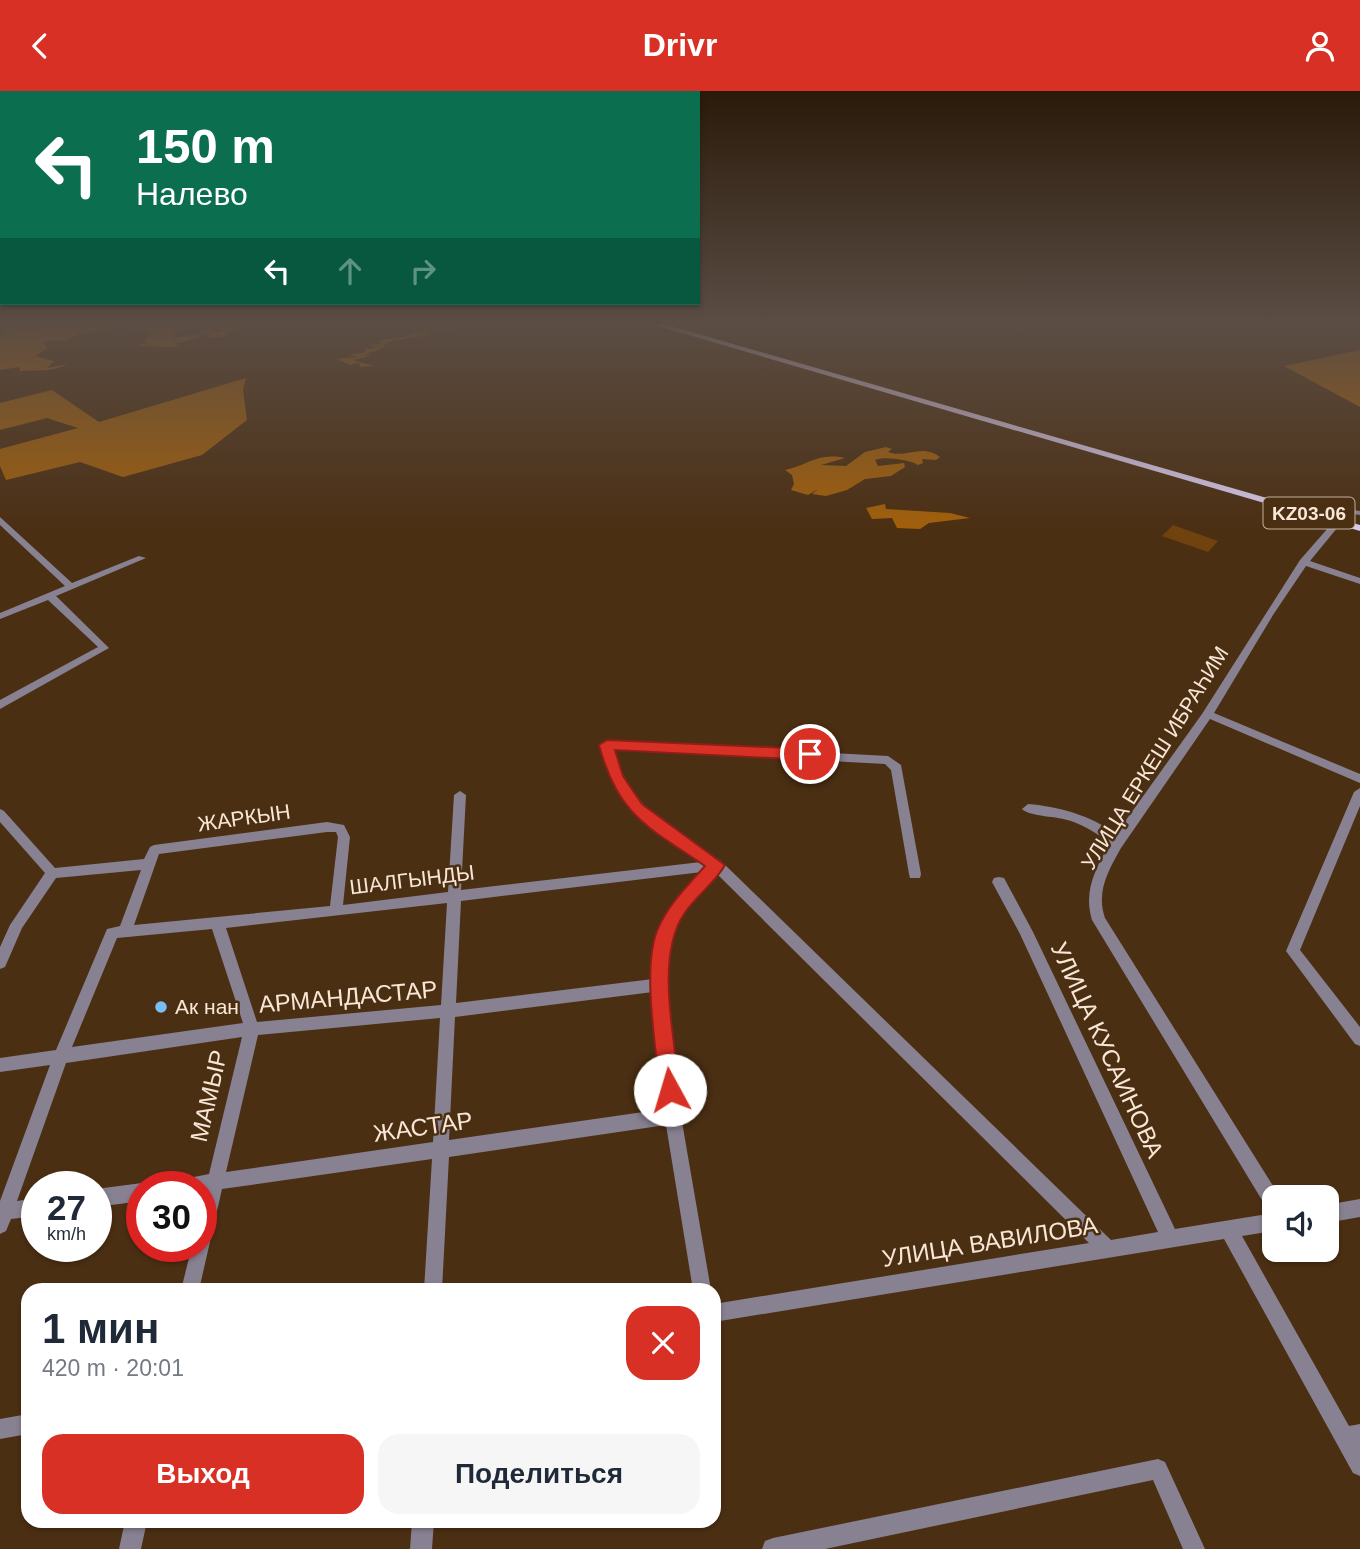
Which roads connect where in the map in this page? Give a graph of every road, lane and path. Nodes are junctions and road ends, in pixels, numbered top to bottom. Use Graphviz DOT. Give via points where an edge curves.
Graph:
graph roads {
  1 [pos="891,392"];
  2 [pos="1258,498"];
  3 [pos="1360,513"];
  4 [pos="0,520"];
  5 [pos="1338,522"];
  6 [pos="1360,528"];
  7 [pos="142,558"];
  8 [pos="1303,562"];
  9 [pos="1360,581"];
  10 [pos="71,587"];
  11 [pos="50,596"];
  12 [pos="0,616"];
  13 [pos="0,705"];
  14 [pos="1207,714"];
  15 [pos="1360,779"];
  16 [pos="1360,792"];
  17 [pos="460,795"];
  18 [pos="1028,809"];
  19 [pos="0,814"];
  20 [pos="1119,843"];
  21 [pos="148,865"];
  22 [pos="716,865"];
  23 [pos="52,873"];
  24 [pos="915,874"];
  25 [pos="999,882"];
  26 [pos="453,896"];
  27 [pos="337,911"];
  28 [pos="217,922"];
  29 [pos="118,932"];
  30 [pos="0,963"];
  31 [pos="660,985"];
  32 [pos="447,1011"];
  33 [pos="251,1028"];
  34 [pos="1360,1039"];
  35 [pos="61,1056"];
  36 [pos="0,1065"];
  37 [pos="673,1116"];
  38 [pos="440,1150"];
  39 [pos="217,1177"];
  40 [pos="217,1181"];
  41 [pos="1262,1185"];
  42 [pos="1360,1208"];
  43 [pos="21,1211"];
  44 [pos="1339,1212"];
  45 [pos="2,1216"];
  46 [pos="1262,1224"];
  47 [pos="1229,1230"];
  48 [pos="1170,1239"];
  49 [pos="1108,1249"];
  50 [pos="197,1262"];
  51 [pos="192,1283"];
  52 [pos="433,1283"];
  53 [pos="701,1283"];
  54 [pos="721,1312"];
  55 [pos="21,1425"];
  56 [pos="0,1429"];
  57 [pos="1352,1435"];
  58 [pos="1360,1466"];
  59 [pos="134,1528"];
  60 [pos="422,1528"];
  61 [pos="130,1549"];
  62 [pos="421,1549"];
  63 [pos="773,1549"];
  64 [pos="1194,1549"];
  1 -- 2 [label="main road, KZ03-06"];
  2 -- 3 [label="street"];
  2 -- 5 [label="main road, KZ03-06"];
  4 -- 10 [label="street"];
  5 -- 6 [label="main road, KZ03-06"];
  5 -- 8 [label="street, УЛИЦА ЕРКЕШ ИБРАҺИМ"];
  7 -- 10 [label="street"];
  8 -- 9 [label="street"];
  8 -- 14 [label="street, УЛИЦА ЕРКЕШ ИБРАҺИМ"];
  10 -- 11 [label="street"];
  11 -- 12 [label="street"];
  11 -- 13 [label="street" via="104,648"];
  14 -- 15 [label="street"];
  14 -- 20 [label="street, УЛИЦА ЕРКЕШ ИБРАҺИМ"];
  16 -- 34 [label="street" via="1293,951"];
  17 -- 26 [label="street"];
  18 -- 20 [label="street" via="1084,820"];
  19 -- 23 [label="street"];
  20 -- 41 [label="street, УЛИЦА ЕРКЕШ ИБРАҺИМ" via="1093,898 1099,920"];
  21 -- 23 [label="street"];
  21 -- 27 [label="street, ЖАРКЫН" via="154,849 340,828 344,837"];
  21 -- 29 [label="street"];
  22 -- 24 [label="street" via="636,808 615,777 607,745 888,760 897,768"];
  22 -- 26 [label="street, ШАЛГЫНДЫ"];
  22 -- 31 [label="street" via="678,909 664,934"];
  22 -- 49 [label="street"];
  23 -- 30 [label="street" via="17,925"];
  25 -- 48 [label="street, УЛИЦА КУСАИНОВА"];
  26 -- 27 [label="street, ШАЛГЫНДЫ"];
  26 -- 32 [label="street"];
  27 -- 28 [label="street, ШАЛГЫНДЫ"];
  28 -- 29 [label="street, ШАЛГЫНДЫ"];
  28 -- 33 [label="street, МАМЫР"];
  29 -- 35 [label="street"];
  31 -- 32 [label="street, АРМАНДАСТАР"];
  31 -- 37 [label="street"];
  32 -- 33 [label="street, АРМАНДАСТАР"];
  32 -- 38 [label="street"];
  33 -- 35 [label="street, АРМАНДАСТАР"];
  33 -- 39 [label="street, МАМЫР"];
  35 -- 36 [label="street, АРМАНДАСТАР"];
  35 -- 45 [label="street"];
  37 -- 38 [label="street, ЖАСТАР"];
  37 -- 53 [label="street"];
  38 -- 40 [label="street, ЖАСТАР"];
  38 -- 52 [label="street"];
  42 -- 44 [label="street"];
  43 -- 45 [label="street"];
  46 -- 47 [label="street, УЛИЦА ВАВИЛОВА"];
  47 -- 48 [label="street, УЛИЦА ВАВИЛОВА"];
  47 -- 57 [label="street"];
  48 -- 49 [label="street, УЛИЦА ВАВИЛОВА"];
  49 -- 54 [label="street, УЛИЦА ВАВИЛОВА"];
  50 -- 51 [label="street, МАМЫР"];
  55 -- 56 [label="street"];
  57 -- 58 [label="street"];
  59 -- 61 [label="street"];
  60 -- 62 [label="street"];
  63 -- 64 [label="street" via="1158,1469"];
}
